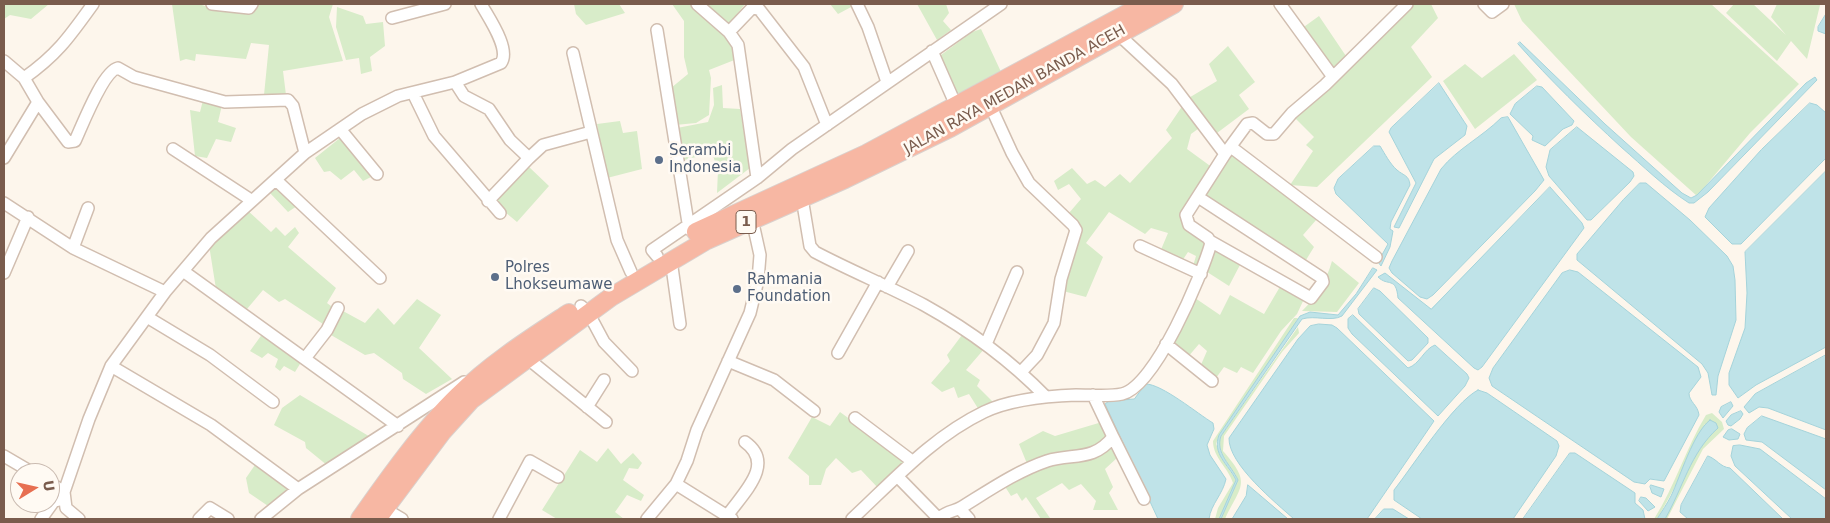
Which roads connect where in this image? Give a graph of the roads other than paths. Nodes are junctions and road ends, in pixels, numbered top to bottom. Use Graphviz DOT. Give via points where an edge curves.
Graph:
graph roads {
  1 [pos="93,4"];
  2 [pos="212,4"];
  3 [pos="252,4"];
  4 [pos="445,4"];
  5 [pos="481,4"];
  6 [pos="697,4"];
  7 [pos="857,4"];
  8 [pos="1001,4"];
  9 [pos="1145,4"];
  10 [pos="1174,4"];
  11 [pos="1280,4"];
  12 [pos="1407,4"];
  13 [pos="1484,4"];
  14 [pos="1503,4"];
  15 [pos="392,18"];
  16 [pos="657,30"];
  17 [pos="729,32"];
  18 [pos="1118,34"];
  19 [pos="932,51"];
  20 [pos="573,53"];
  21 [pos="4,61"];
  22 [pos="1333,77"];
  23 [pos="24,78"];
  24 [pos="455,82"];
  25 [pos="887,82"];
  26 [pos="413,93"];
  27 [pos="38,102"];
  28 [pos="990,105"];
  29 [pos="960,114"];
  30 [pos="827,125"];
  31 [pos="340,129"];
  32 [pos="591,132"];
  33 [pos="173,149"];
  34 [pos="1228,151"];
  35 [pos="305,153"];
  36 [pos="4,158"];
  37 [pos="529,158"];
  38 [pos="377,174"];
  39 [pos="757,178"];
  40 [pos="276,180"];
  41 [pos="1198,197"];
  42 [pos="802,198"];
  43 [pos="251,200"];
  44 [pos="488,201"];
  45 [pos="4,203"];
  46 [pos="88,208"];
  47 [pos="500,213"];
  48 [pos="28,217"];
  49 [pos="752,219"];
  50 [pos="1210,240"];
  51 [pos="677,245"];
  52 [pos="1140,246"];
  53 [pos="73,248"];
  54 [pos="908,251"];
  55 [pos="1376,257"];
  56 [pos="183,271"];
  57 [pos="631,272"];
  58 [pos="1018,272"];
  59 [pos="4,273"];
  60 [pos="1200,274"];
  61 [pos="380,278"];
  62 [pos="882,285"];
  63 [pos="165,292"];
  64 [pos="338,308"];
  65 [pos="585,310"];
  66 [pos="147,316"];
  67 [pos="680,324"];
  68 [pos="986,344"];
  69 [pos="1166,344"];
  70 [pos="838,353"];
  71 [pos="306,357"];
  72 [pos="527,358"];
  73 [pos="728,361"];
  74 [pos="111,366"];
  75 [pos="632,370"];
  76 [pos="1021,372"];
  77 [pos="485,373"];
  78 [pos="604,380"];
  79 [pos="1212,381"];
  80 [pos="1093,395"];
  81 [pos="1046,397"];
  82 [pos="274,402"];
  83 [pos="587,407"];
  84 [pos="814,411"];
  85 [pos="855,418"];
  86 [pos="606,422"];
  87 [pos="398,426"];
  88 [pos="1113,437"];
  89 [pos="745,442"];
  90 [pos="4,456"];
  91 [pos="912,461"];
  92 [pos="16,463"];
  93 [pos="558,477"];
  94 [pos="898,477"];
  95 [pos="676,484"];
  96 [pos="298,489"];
  97 [pos="60,492"];
  98 [pos="64,495"];
  99 [pos="1144,499"];
  100 [pos="960,508"];
  101 [pos="381,514"];
  102 [pos="729,517"];
  103 [pos="41,519"];
  104 [pos="78,519"];
  105 [pos="199,519"];
  106 [pos="228,519"];
  107 [pos="261,519"];
  108 [pos="360,519"];
  109 [pos="402,519"];
  110 [pos="499,519"];
  111 [pos="647,519"];
  112 [pos="852,519"];
  113 [pos="939,519"];
  114 [pos="969,519"];
  1 -- 23 [label="street" via="65,44"];
  2 -- 3 [label="street" via="241,9"];
  4 -- 15 [label="street"];
  5 -- 24 [label="street" via="505,48 504,59"];
  6 -- 17 [label="street"];
  7 -- 25 [label="street"];
  8 -- 19 [label="street"];
  9 -- 29 [label="highway, JALAN RAYA MEDAN BANDA ACEH / 1"];
  10 -- 18 [label="highway, JALAN RAYA MEDAN BANDA ACEH / 1"];
  11 -- 22 [label="street"];
  12 -- 22 [label="street"];
  13 -- 14 [label="street" via="1492,12"];
  16 -- 51 [label="street"];
  17 -- 30 [label="street" via="748,12 759,8 804,67"];
  17 -- 39 [label="street" via="738,45"];
  18 -- 28 [label="highway, JALAN RAYA MEDAN BANDA ACEH / 1"];
  18 -- 34 [label="street" via="1172,84"];
  19 -- 25 [label="street"];
  19 -- 29 [label="street"];
  20 -- 32 [label="street"];
  21 -- 23 [label="street"];
  22 -- 34 [label="street" via="1274,134 1267,134 1251,123"];
  23 -- 27 [label="street"];
  24 -- 26 [label="street"];
  24 -- 37 [label="street" via="464,96 489,109 510,140"];
  25 -- 30 [label="street"];
  26 -- 31 [label="street" via="379,104"];
  26 -- 44 [label="street" via="434,136"];
  27 -- 35 [label="street" via="68,142 72,142 100,86 116,68 134,77 225,102 284,99 293,106"];
  27 -- 36 [label="street"];
  28 -- 29 [label="highway, JALAN RAYA MEDAN BANDA ACEH / 1"];
  28 -- 76 [label="street" via="1029,183 1076,230 1061,279 1054,323 1037,355"];
  29 -- 42 [label="highway, JALAN RAYA MEDAN BANDA ACEH / 1" via="912,148"];
  29 -- 51 [label="highway, JALAN RAYA MEDAN BANDA ACEH / 1" via="866,154"];
  30 -- 39 [label="street"];
  31 -- 35 [label="street"];
  31 -- 38 [label="street"];
  32 -- 37 [label="street" via="543,145"];
  32 -- 57 [label="street" via="617,240"];
  33 -- 43 [label="street"];
  34 -- 41 [label="street"];
  34 -- 55 [label="street"];
  35 -- 40 [label="street"];
  37 -- 44 [label="street"];
  39 -- 51 [label="street"];
  40 -- 43 [label="street"];
  40 -- 61 [label="street"];
  41 -- 50 [label="street" via="1187,220"];
  41 -- 50 [label="street" via="1322,278 1323,282 1311,298"];
  42 -- 49 [label="highway, JALAN RAYA MEDAN BANDA ACEH / 1"];
  42 -- 62 [label="street" via="812,250"];
  43 -- 56 [label="street" via="210,238"];
  44 -- 47 [label="street"];
  45 -- 48 [label="street"];
  46 -- 53 [label="street"];
  48 -- 53 [label="street"];
  48 -- 59 [label="street"];
  49 -- 51 [label="highway, JALAN RAYA MEDAN BANDA ACEH / 1"];
  49 -- 73 [label="street" via="760,255 758,280 750,313"];
  50 -- 60 [label="street"];
  51 -- 57 [label="highway, JALAN RAYA MEDAN BANDA ACEH / 1"];
  51 -- 65 [label="highway, JALAN RAYA MEDAN BANDA ACEH / 1"];
  51 -- 67 [label="street"];
  52 -- 60 [label="street"];
  53 -- 63 [label="street"];
  54 -- 62 [label="street"];
  56 -- 63 [label="street"];
  56 -- 71 [label="street"];
  57 -- 65 [label="highway, JALAN RAYA MEDAN BANDA ACEH / 1"];
  58 -- 68 [label="street"];
  60 -- 69 [label="street" via="1186,310"];
  62 -- 68 [label="street" via="924,305"];
  62 -- 70 [label="street"];
  63 -- 66 [label="street"];
  64 -- 71 [label="street" via="327,330"];
  65 -- 72 [label="highway, JALAN RAYA MEDAN BANDA ACEH / 1"];
  65 -- 75 [label="street" via="604,342"];
  65 -- 77 [label="highway, JALAN RAYA MEDAN BANDA ACEH / 1"];
  66 -- 74 [label="street"];
  66 -- 82 [label="street" via="210,355"];
  68 -- 76 [label="street"];
  69 -- 79 [label="street"];
  69 -- 80 [label="street" via="1132,389 1121,394"];
  71 -- 87 [label="street"];
  72 -- 83 [label="street"];
  72 -- 101 [label="highway, JALAN RAYA MEDAN BANDA ACEH / 1" via="461,410"];
  73 -- 84 [label="street" via="774,380"];
  73 -- 95 [label="street"];
  74 -- 96 [label="street" via="211,425"];
  74 -- 98 [label="street" via="89,419"];
  76 -- 81 [label="street"];
  77 -- 87 [label="street" via="468,379"];
  77 -- 108 [label="highway, JALAN RAYA MEDAN BANDA ACEH / 1" via="445,409"];
  78 -- 83 [label="street"];
  80 -- 81 [label="street"];
  80 -- 88 [label="street"];
  81 -- 91 [label="street" via="984,412 945,435"];
  83 -- 86 [label="street"];
  85 -- 91 [label="street"];
  87 -- 96 [label="street"];
  88 -- 99 [label="street"];
  88 -- 100 [label="street" via="1092,454 1056,459 1036,466"];
  89 -- 102 [label="street" via="757,454 759,468"];
  90 -- 92 [label="street"];
  91 -- 94 [label="street"];
  93 -- 110 [label="street" via="530,461"];
  94 -- 112 [label="street"];
  94 -- 113 [label="street"];
  95 -- 102 [label="street"];
  95 -- 111 [label="street"];
  96 -- 107 [label="street"];
  97 -- 98 [label="street"];
  98 -- 103 [label="street" via="54,501"];
  98 -- 104 [label="street" via="66,508"];
  100 -- 113 [label="street" via="950,510"];
  100 -- 114 [label="street"];
  101 -- 109 [label="street"];
  105 -- 106 [label="street" via="210,508"];
}
